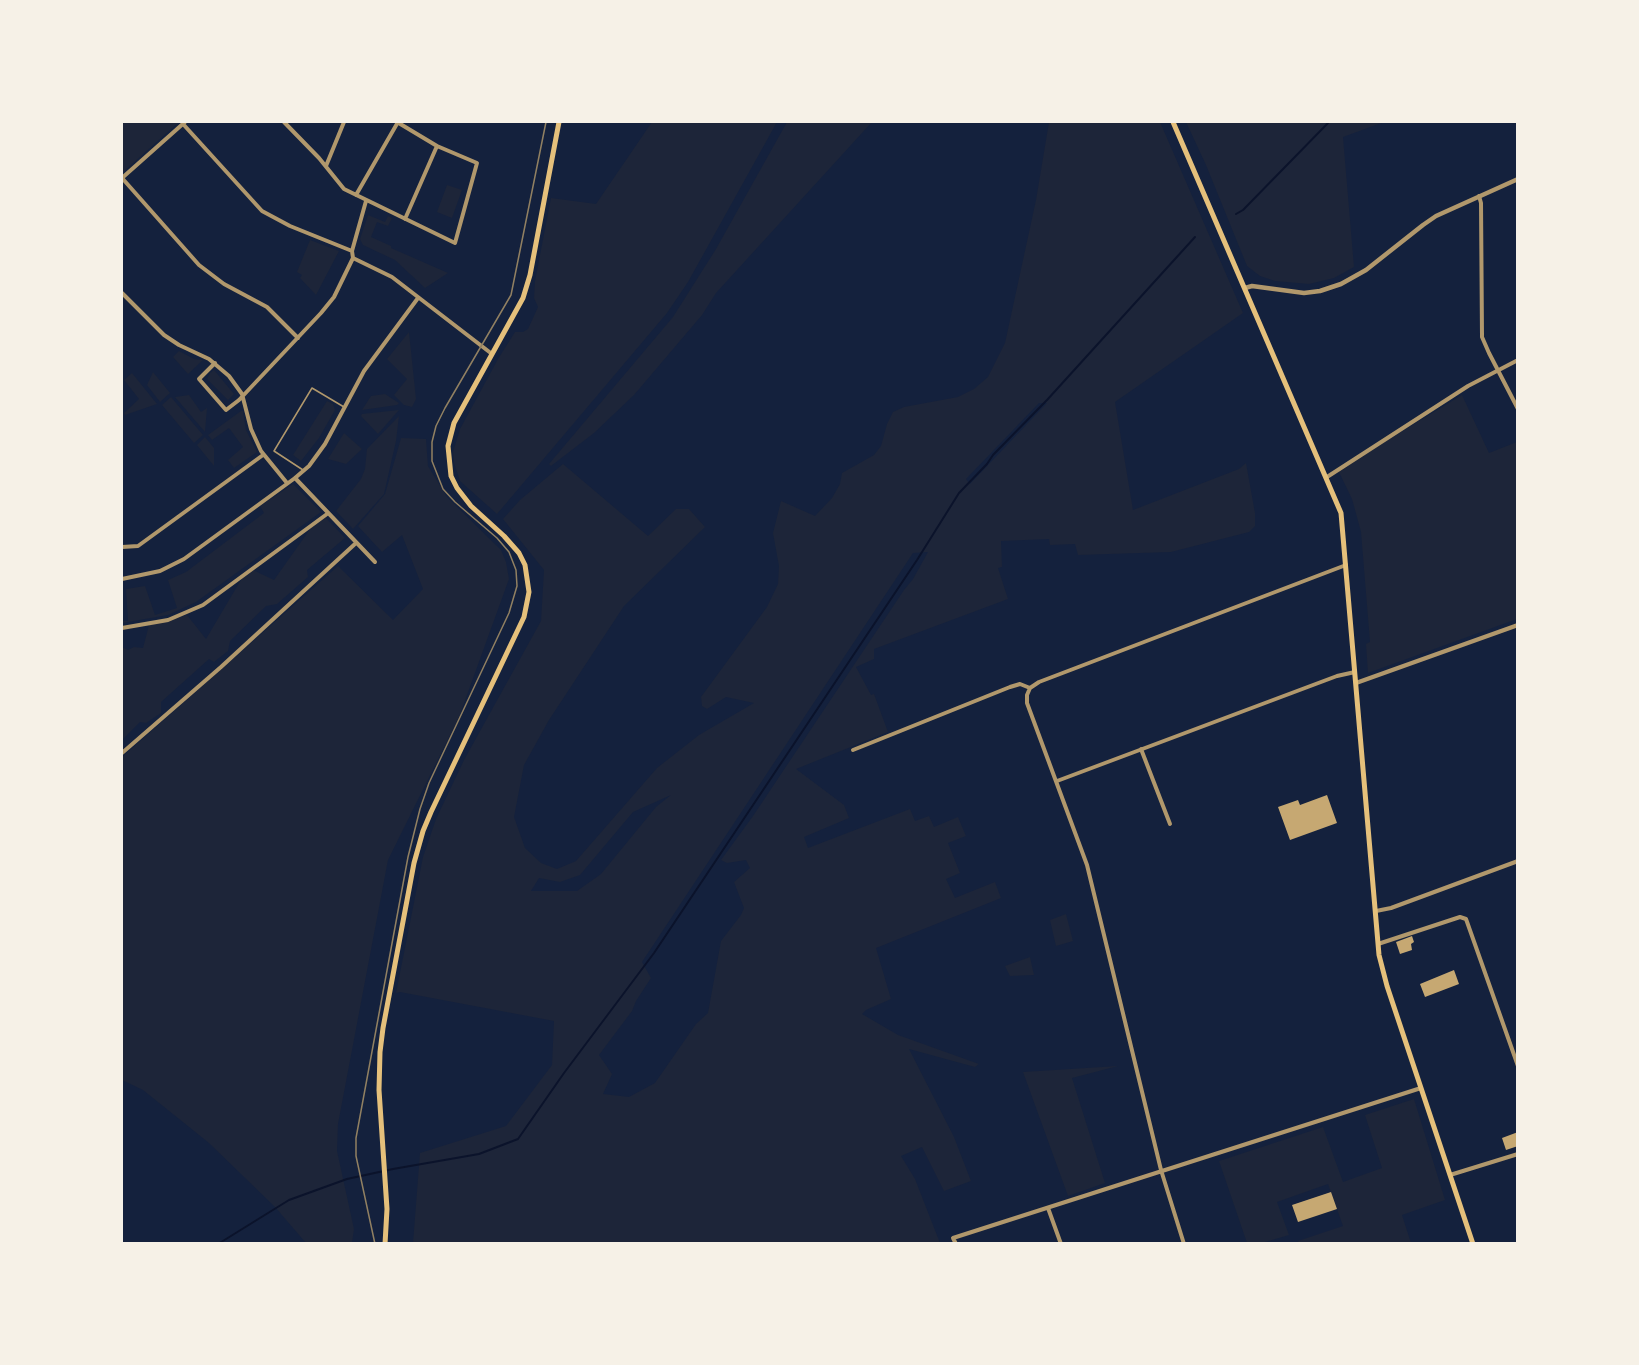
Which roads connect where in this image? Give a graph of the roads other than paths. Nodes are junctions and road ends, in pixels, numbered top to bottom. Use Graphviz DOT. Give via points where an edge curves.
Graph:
graph roads {
  1 [pos="284,122"];
  2 [pos="345,122"];
  3 [pos="398,122"];
  4 [pos="560,122"];
  5 [pos="1173,122"];
  6 [pos="184,123"];
  7 [pos="437,146"];
  8 [pos="326,167"];
  9 [pos="122,178"];
  10 [pos="1518,179"];
  11 [pos="356,195"];
  12 [pos="1479,196"];
  13 [pos="366,201"];
  14 [pos="405,219"];
  15 [pos="352,251"];
  16 [pos="353,258"];
  17 [pos="1245,288"];
  18 [pos="122,293"];
  19 [pos="418,298"];
  20 [pos="297,338"];
  21 [pos="492,354"];
  22 [pos="1518,360"];
  23 [pos="215,363"];
  24 [pos="1497,369"];
  25 [pos="242,394"];
  26 [pos="344,407"];
  27 [pos="1518,409"];
  28 [pos="263,455"];
  29 [pos="303,471"];
  30 [pos="1327,477"];
  31 [pos="295,478"];
  32 [pos="287,483"];
  33 [pos="327,514"];
  34 [pos="356,543"];
  35 [pos="122,547"];
  36 [pos="375,562"];
  37 [pos="1347,565"];
  38 [pos="122,579"];
  39 [pos="1518,625"];
  40 [pos="122,628"];
  41 [pos="1355,672"];
  42 [pos="1356,683"];
  43 [pos="1030,688"];
  44 [pos="1141,749"];
  45 [pos="853,750"];
  46 [pos="122,753"];
  47 [pos="1056,781"];
  48 [pos="1170,824"];
  49 [pos="1518,861"];
  50 [pos="1375,911"];
  51 [pos="1378,944"];
  52 [pos="1518,1066"];
  53 [pos="1421,1088"];
  54 [pos="1518,1154"];
  55 [pos="1161,1170"];
  56 [pos="1449,1175"];
  57 [pos="1048,1207"];
  58 [pos="385,1244"];
  59 [pos="956,1244"];
  60 [pos="1061,1244"];
  61 [pos="1184,1244"];
  62 [pos="1473,1244"];
  1 -- 8 [label="street"];
  2 -- 8 [label="street"];
  3 -- 7 [label="street"];
  3 -- 11 [label="street"];
  4 -- 21 [label="main road" via="527,286"];
  5 -- 17 [label="main road"];
  6 -- 9 [label="street"];
  6 -- 15 [label="street" via="262,211"];
  7 -- 14 [label="street"];
  7 -- 14 [label="street" via="477,163 455,243"];
  8 -- 11 [label="street" via="344,189"];
  9 -- 20 [label="street" via="199,265 272,311"];
  10 -- 12 [label="street"];
  11 -- 13 [label="street"];
  12 -- 17 [label="street" via="1423,225 1366,270 1341,284 1312,293"];
  12 -- 24 [label="street" via="1482,337"];
  13 -- 14 [label="street"];
  13 -- 15 [label="street"];
  15 -- 16 [label="street"];
  16 -- 19 [label="street" via="392,277"];
  16 -- 20 [label="street" via="334,297"];
  17 -- 30 [label="main road"];
  18 -- 23 [label="street" via="164,335"];
  19 -- 21 [label="street"];
  19 -- 26 [label="street" via="364,371"];
  20 -- 25 [label="street"];
  21 -- 58 [label="main road" via="454,423 448,461 462,496 519,553 529,592 524,617 431,812 416,855 380,1052"];
  22 -- 24 [label="street"];
  23 -- 25 [label="street"];
  23 -- 25 [label="street" via="199,379 226,410"];
  24 -- 27 [label="street"];
  24 -- 30 [label="street"];
  25 -- 28 [label="street"];
  26 -- 29 [label="street" via="320,452"];
  26 -- 29 [label="lane" via="312,388 274,451"];
  28 -- 32 [label="street"];
  28 -- 35 [label="street" via="138,546"];
  29 -- 31 [label="street"];
  30 -- 37 [label="main road" via="1341,513"];
  31 -- 32 [label="street"];
  31 -- 33 [label="street"];
  32 -- 38 [label="street" via="173,565"];
  33 -- 34 [label="street"];
  33 -- 40 [label="street" via="203,605 168,620"];
  34 -- 36 [label="street"];
  34 -- 46 [label="street"];
  37 -- 41 [label="main road"];
  37 -- 43 [label="street"];
  39 -- 42 [label="street"];
  41 -- 42 [label="main road"];
  41 -- 44 [label="street"];
  42 -- 50 [label="main road"];
  43 -- 45 [label="street" via="1020,684 1010,687"];
  43 -- 47 [label="street" via="1027,703"];
  44 -- 47 [label="street"];
  44 -- 48 [label="street"];
  47 -- 55 [label="street" via="1087,865"];
  49 -- 50 [label="street"];
  50 -- 51 [label="main road"];
  51 -- 52 [label="street" via="1465,917"];
  51 -- 53 [label="main road" via="1384,977"];
  53 -- 55 [label="street"];
  53 -- 56 [label="main road"];
  54 -- 56 [label="street"];
  55 -- 57 [label="street"];
  55 -- 61 [label="street"];
  56 -- 62 [label="main road"];
  57 -- 59 [label="street" via="953,1238"];
  57 -- 60 [label="street"];
}
